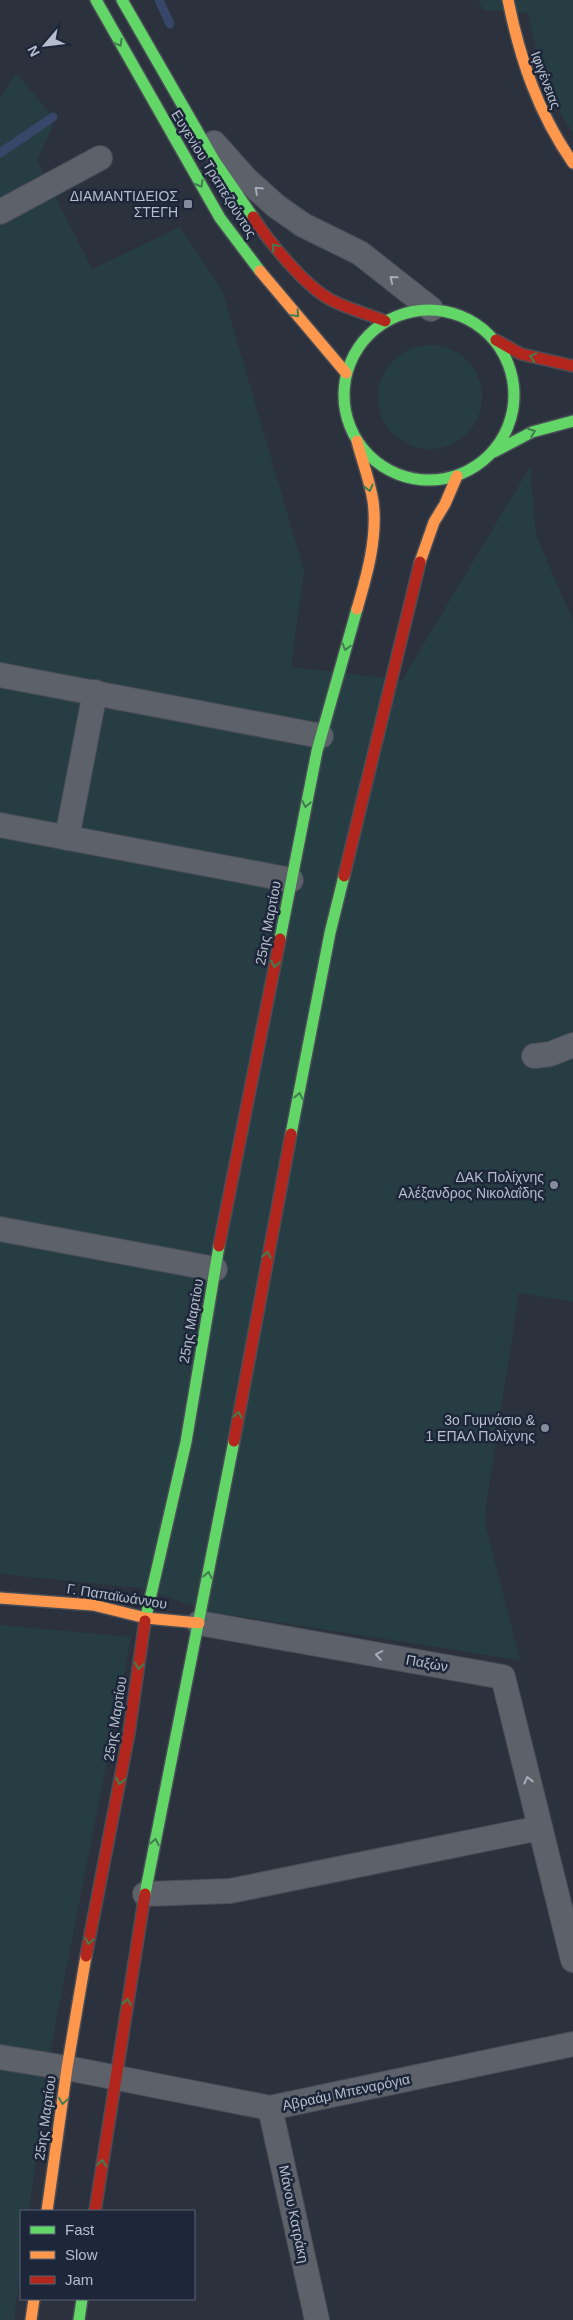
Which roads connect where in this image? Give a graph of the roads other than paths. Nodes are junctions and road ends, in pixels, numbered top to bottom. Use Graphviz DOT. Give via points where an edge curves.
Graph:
graph roads {
  1 [pos="96,0"];
  2 [pos="122,0"];
  3 [pos="508,0"];
  4 [pos="184,109"];
  5 [pos="100,158"];
  6 [pos="573,163"];
  7 [pos="0,212"];
  8 [pos="431,309"];
  9 [pos="385,321"];
  10 [pos="496,340"];
  11 [pos="573,366"];
  12 [pos="346,373"];
  13 [pos="573,421"];
  14 [pos="357,441"];
  15 [pos="494,452"];
  16 [pos="457,476"];
  17 [pos="0,674"];
  18 [pos="95,692"];
  19 [pos="321,736"];
  20 [pos="0,825"];
  21 [pos="67,838"];
  22 [pos="291,880"];
  23 [pos="573,1044"];
  24 [pos="534,1056"];
  25 [pos="0,1229"];
  26 [pos="215,1269"];
  27 [pos="0,1598"];
  28 [pos="146,1618"];
  29 [pos="199,1623"];
  30 [pos="540,1828"];
  31 [pos="145,1894"];
  32 [pos="570,1936"];
  33 [pos="573,1960"];
  34 [pos="573,2044"];
  35 [pos="0,2057"];
  36 [pos="67,2068"];
  37 [pos="115,2078"];
  38 [pos="270,2108"];
  39 [pos="46,2210"];
  40 [pos="95,2210"];
  41 [pos="34,2300"];
  42 [pos="82,2300"];
  43 [pos="31,2320"];
  44 [pos="79,2320"];
  45 [pos="317,2320"];
  1 -- 12 [label="street, Ευγενίου Τραπεζούντος, one-way" via="220,218 266,280"];
  2 -- 4 [label="street, Ευγενίου Τραπεζούντος"];
  3 -- 6 [label="street, Ιφιγένειας" via="520,56 537,103"];
  8 -- 4 [label="street, one-way" via="360,253 303,225 276,206 246,179"];
  9 -- 4 [label="street, Ευγενίου Τραπεζούντος, one-way" via="332,301 293,268 236,194"];
  5 -- 7 [label="street"];
  8 -- 9 [label="street" via="400,314"];
  8 -- 10 [label="street" via="456,313 478,324"];
  9 -- 12 [label="street" via="368,335"];
  11 -- 10 [label="street, one-way" via="521,354"];
  10 -- 15 [label="street" via="508,361 514,384 514,408 508,431"];
  12 -- 14 [label="street" via="344,396 348,420"];
  15 -- 13 [label="street, one-way" via="521,436"];
  14 -- 16 [label="street" via="376,462 401,476 429,481"];
  14 -- 19 [label="street, 25ης Μαρτίου, one-way" via="372,502 373,536 369,568"];
  15 -- 16 [label="street" via="478,466"];
  29 -- 16 [label="street, one-way" via="330,933 415,577 434,522"];
  17 -- 18 [label="street"];
  18 -- 19 [label="street"];
  18 -- 21 [label="street"];
  19 -- 22 [label="street, 25ης Μαρτίου, one-way"];
  20 -- 21 [label="street"];
  21 -- 22 [label="street"];
  22 -- 26 [label="street, 25ης Μαρτίου, one-way"];
  23 -- 24 [label="street" via="550,1054"];
  25 -- 26 [label="street"];
  26 -- 28 [label="street, 25ης Μαρτίου" via="186,1442"];
  27 -- 28 [label="street, Γ. Παπαϊωάννου" via="93,1605"];
  28 -- 29 [label="street, Γ. Παπαϊωάννου"];
  28 -- 36 [label="street, 25ης Μαρτίου, one-way" via="129,1733"];
  30 -- 29 [label="street, Παξών, one-way" via="503,1677"];
  31 -- 29 [label="street, one-way"];
  30 -- 31 [label="street" via="230,1892"];
  30 -- 32 [label="street"];
  37 -- 31 [label="street, one-way"];
  32 -- 33 [label="street"];
  34 -- 38 [label="street, Αβραάμ Μπεναρόγια"];
  35 -- 36 [label="street, Αβραάμ Μπεναρόγια"];
  36 -- 37 [label="street, Αβραάμ Μπεναρόγια"];
  36 -- 39 [label="street, 25ης Μαρτίου, one-way"];
  37 -- 38 [label="street, Αβραάμ Μπεναρόγια"];
  40 -- 37 [label="street, one-way"];
  38 -- 45 [label="street, Μάνου Κατράκη"];
  41 -- 43 [label="street"];
  42 -- 44 [label="street"];
}
